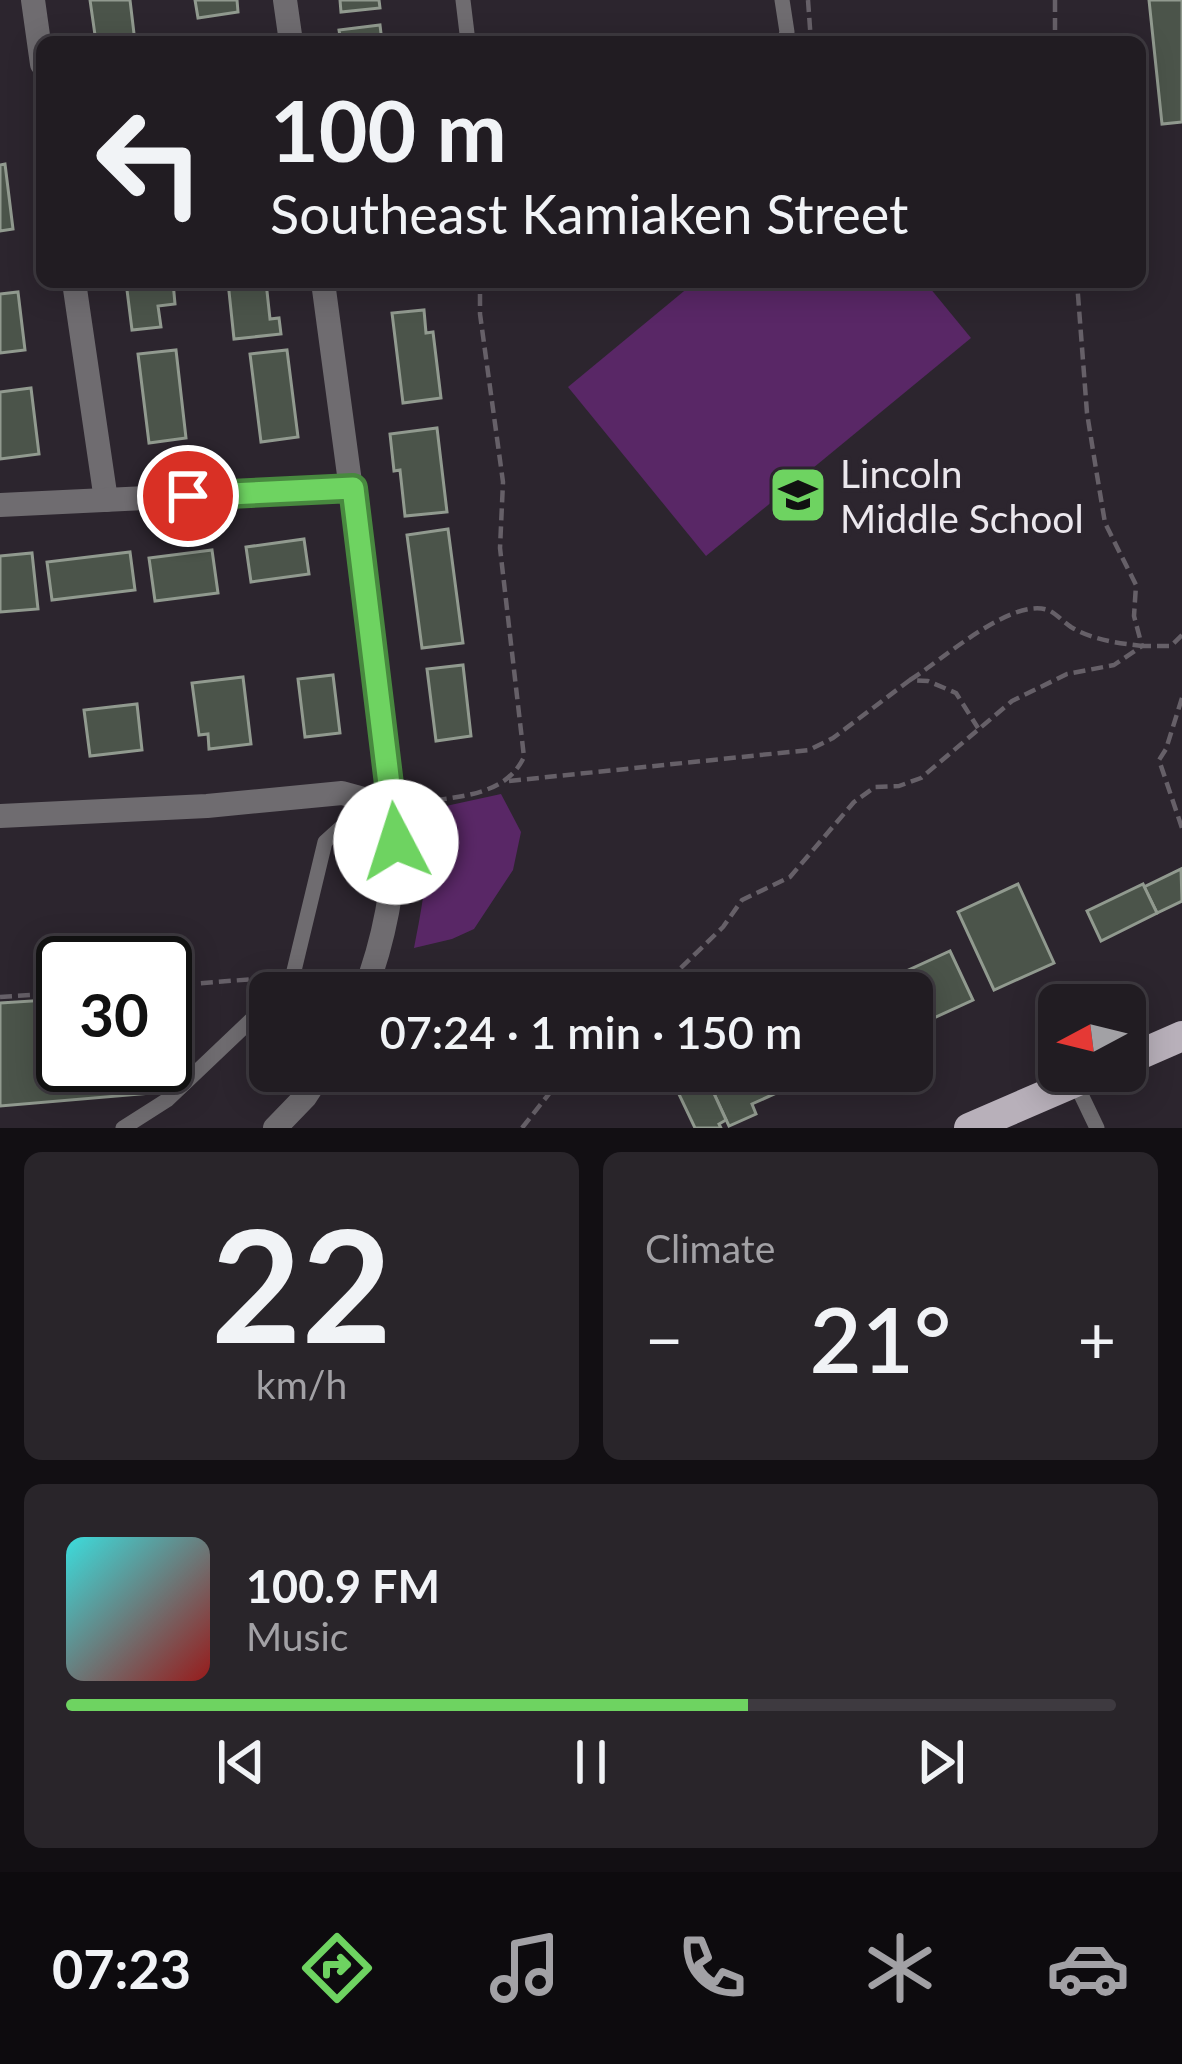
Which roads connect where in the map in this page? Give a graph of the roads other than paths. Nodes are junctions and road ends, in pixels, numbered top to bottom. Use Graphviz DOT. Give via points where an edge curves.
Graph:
graph roads {
  1 [pos="33,0"];
  2 [pos="285,0"];
  3 [pos="463,0"];
  4 [pos="782,0"];
  5 [pos="38,36"];
  6 [pos="290,36"];
  7 [pos="467,36"];
  8 [pos="786,36"];
  9 [pos="75,288"];
  10 [pos="324,288"];
  11 [pos="353,488"];
  12 [pos="106,500"];
  13 [pos="0,505"];
  14 [pos="393,807"];
  15 [pos="0,816"];
  16 [pos="294,972"];
  17 [pos="372,972"];
  18 [pos="249,1022"];
  19 [pos="1182,1036"];
  20 [pos="1146,1052"];
  21 [pos="308,1092"];
  22 [pos="1053,1092"];
  23 [pos="1091,1092"];
  24 [pos="123,1128"];
  25 [pos="275,1128"];
  26 [pos="969,1128"];
  27 [pos="1097,1128"];
  1 -- 5 [label="street"];
  2 -- 6 [label="street"];
  3 -- 7 [label="lane"];
  4 -- 8 [label="lane"];
  9 -- 12 [label="street"];
  10 -- 11 [label="street"];
  11 -- 12 [label="street"];
  11 -- 14 [label="street"];
  12 -- 13 [label="street"];
  14 -- 15 [label="street" via="342,793"];
  14 -- 16 [label="lane" via="346,823 325,842"];
  14 -- 17 [label="street" via="395,864"];
  18 -- 24 [label="lane" via="167,1100"];
  19 -- 20 [label="main road"];
  21 -- 25 [label="street"];
  22 -- 26 [label="main road"];
  23 -- 27 [label="lane"];
}
